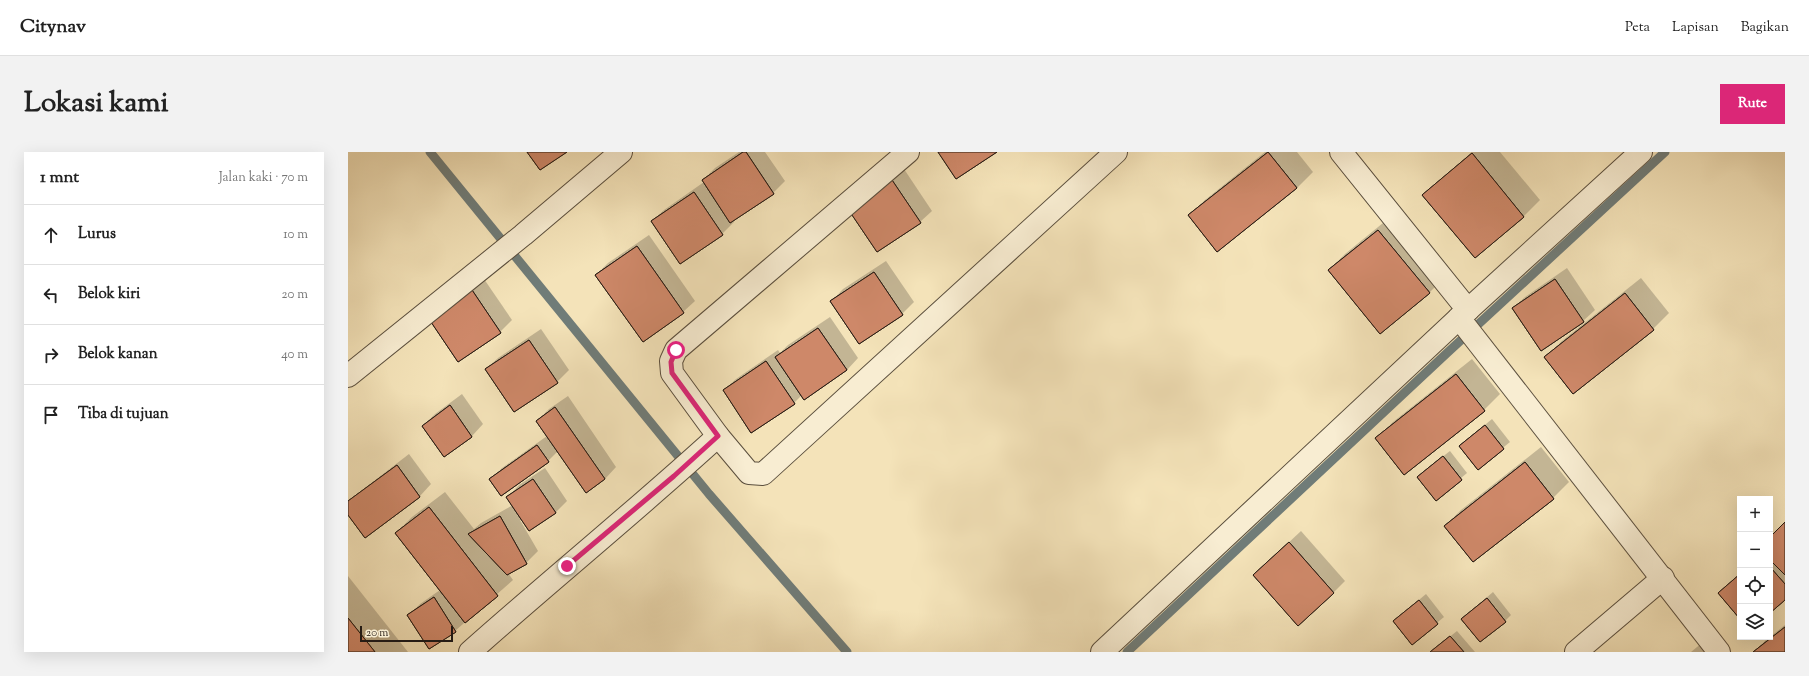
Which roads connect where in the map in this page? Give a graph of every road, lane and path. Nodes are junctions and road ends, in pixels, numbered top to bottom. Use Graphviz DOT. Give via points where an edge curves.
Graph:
graph roads {
  1 [pos="621,152"];
  2 [pos="908,152"];
  3 [pos="1116,152"];
  4 [pos="1341,152"];
  5 [pos="1641,152"];
  6 [pos="1467,323"];
  7 [pos="348,376"];
  8 [pos="718,436"];
  9 [pos="1663,578"];
  10 [pos="470,652"];
  11 [pos="1102,652"];
  12 [pos="1576,652"];
  13 [pos="1719,652"];
  1 -- 7 [label="street" via="523,235"];
  2 -- 8 [label="street" via="676,350 671,362 672,373"];
  3 -- 8 [label="street" via="763,474 749,473"];
  4 -- 6 [label="street"];
  5 -- 6 [label="street"];
  6 -- 9 [label="street"];
  6 -- 11 [label="street"];
  8 -- 10 [label="street"];
  9 -- 12 [label="street"];
  9 -- 13 [label="street"];
}
